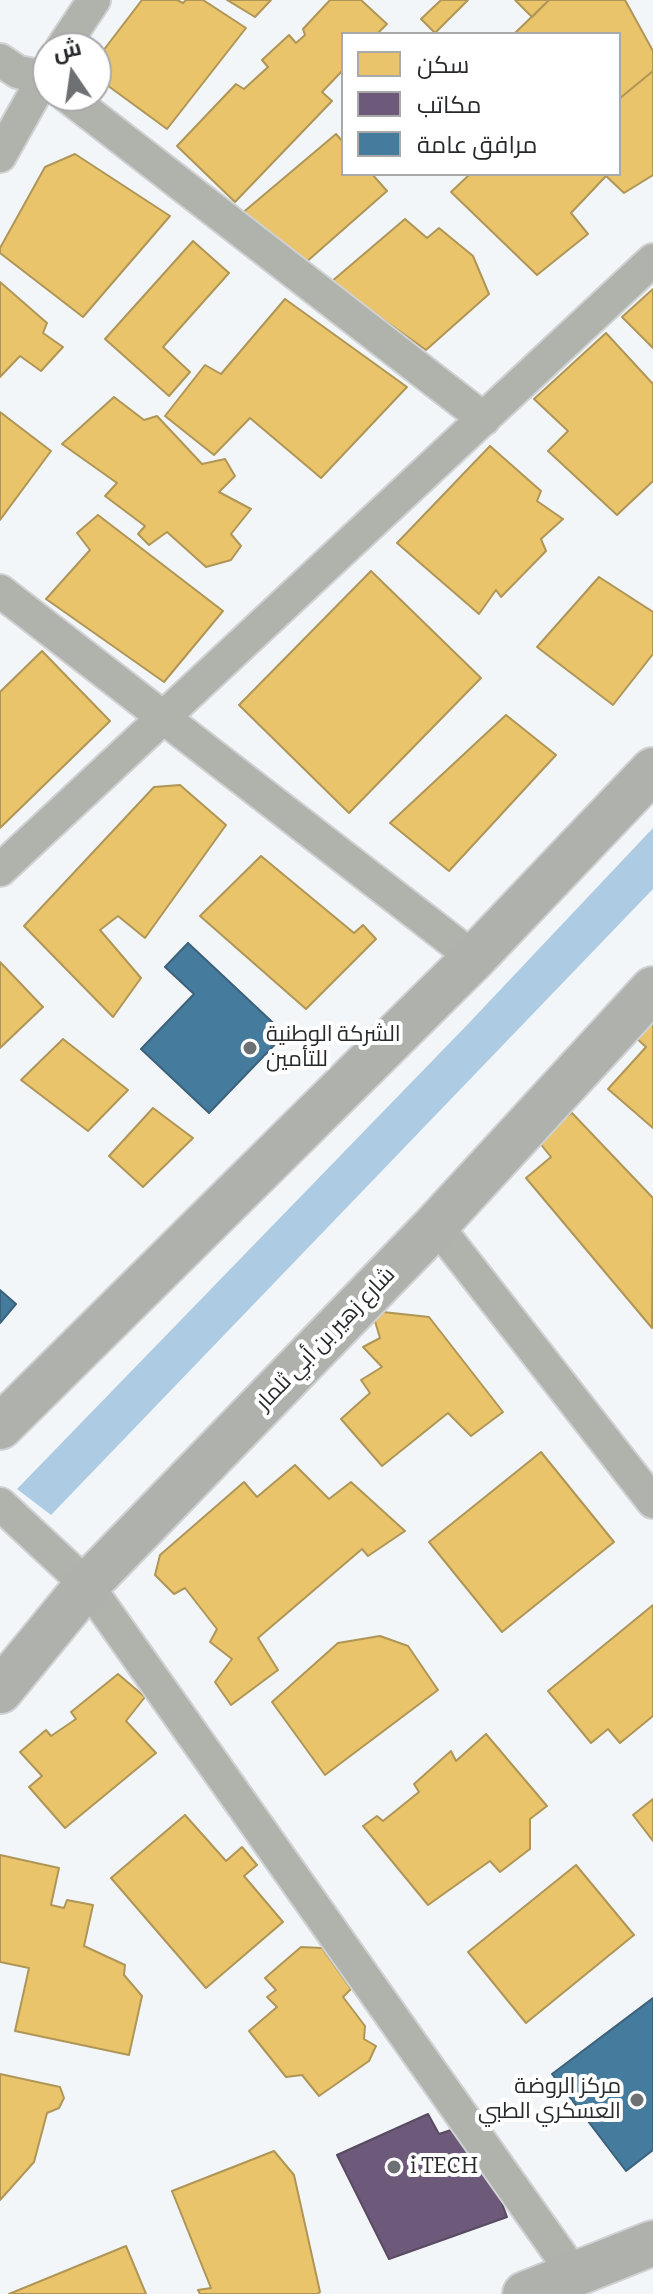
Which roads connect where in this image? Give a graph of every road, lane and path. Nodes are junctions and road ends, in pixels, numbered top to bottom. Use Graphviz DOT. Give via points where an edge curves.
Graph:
graph roads {
  1 [pos="94,0"];
  2 [pos="73,32"];
  3 [pos="0,60"];
  4 [pos="32,76"];
  5 [pos="32,109"];
  6 [pos="91,112"];
  7 [pos="0,156"];
  8 [pos="653,260"];
  9 [pos="484,419"];
  10 [pos="0,591"];
  11 [pos="164,717"];
  12 [pos="653,770"];
  13 [pos="0,870"];
  14 [pos="474,958"];
  15 [pos="653,989"];
  16 [pos="436,1225"];
  17 [pos="0,1427"];
  18 [pos="653,1502"];
  19 [pos="0,1504"];
  20 [pos="87,1585"];
  21 [pos="0,1691"];
  22 [pos="653,2243"];
  23 [pos="574,2274"];
  24 [pos="525,2294"];
  1 -- 2 [label="street"];
  3 -- 4 [label="street"];
  5 -- 7 [label="street"];
  6 -- 9 [label="street"];
  8 -- 9 [label="street"];
  9 -- 11 [label="street"];
  10 -- 11 [label="street"];
  11 -- 13 [label="street"];
  11 -- 14 [label="street"];
  12 -- 14 [label="street"];
  14 -- 17 [label="street"];
  15 -- 16 [label="street, شارع زهير بن أبي ثلمار"];
  16 -- 18 [label="street"];
  16 -- 20 [label="street, شارع زهير بن أبي ثلمار"];
  19 -- 20 [label="street"];
  20 -- 21 [label="street, شارع زهير بن أبي ثلمار"];
  20 -- 23 [label="street"];
  22 -- 23 [label="street"];
  23 -- 24 [label="street"];
}
